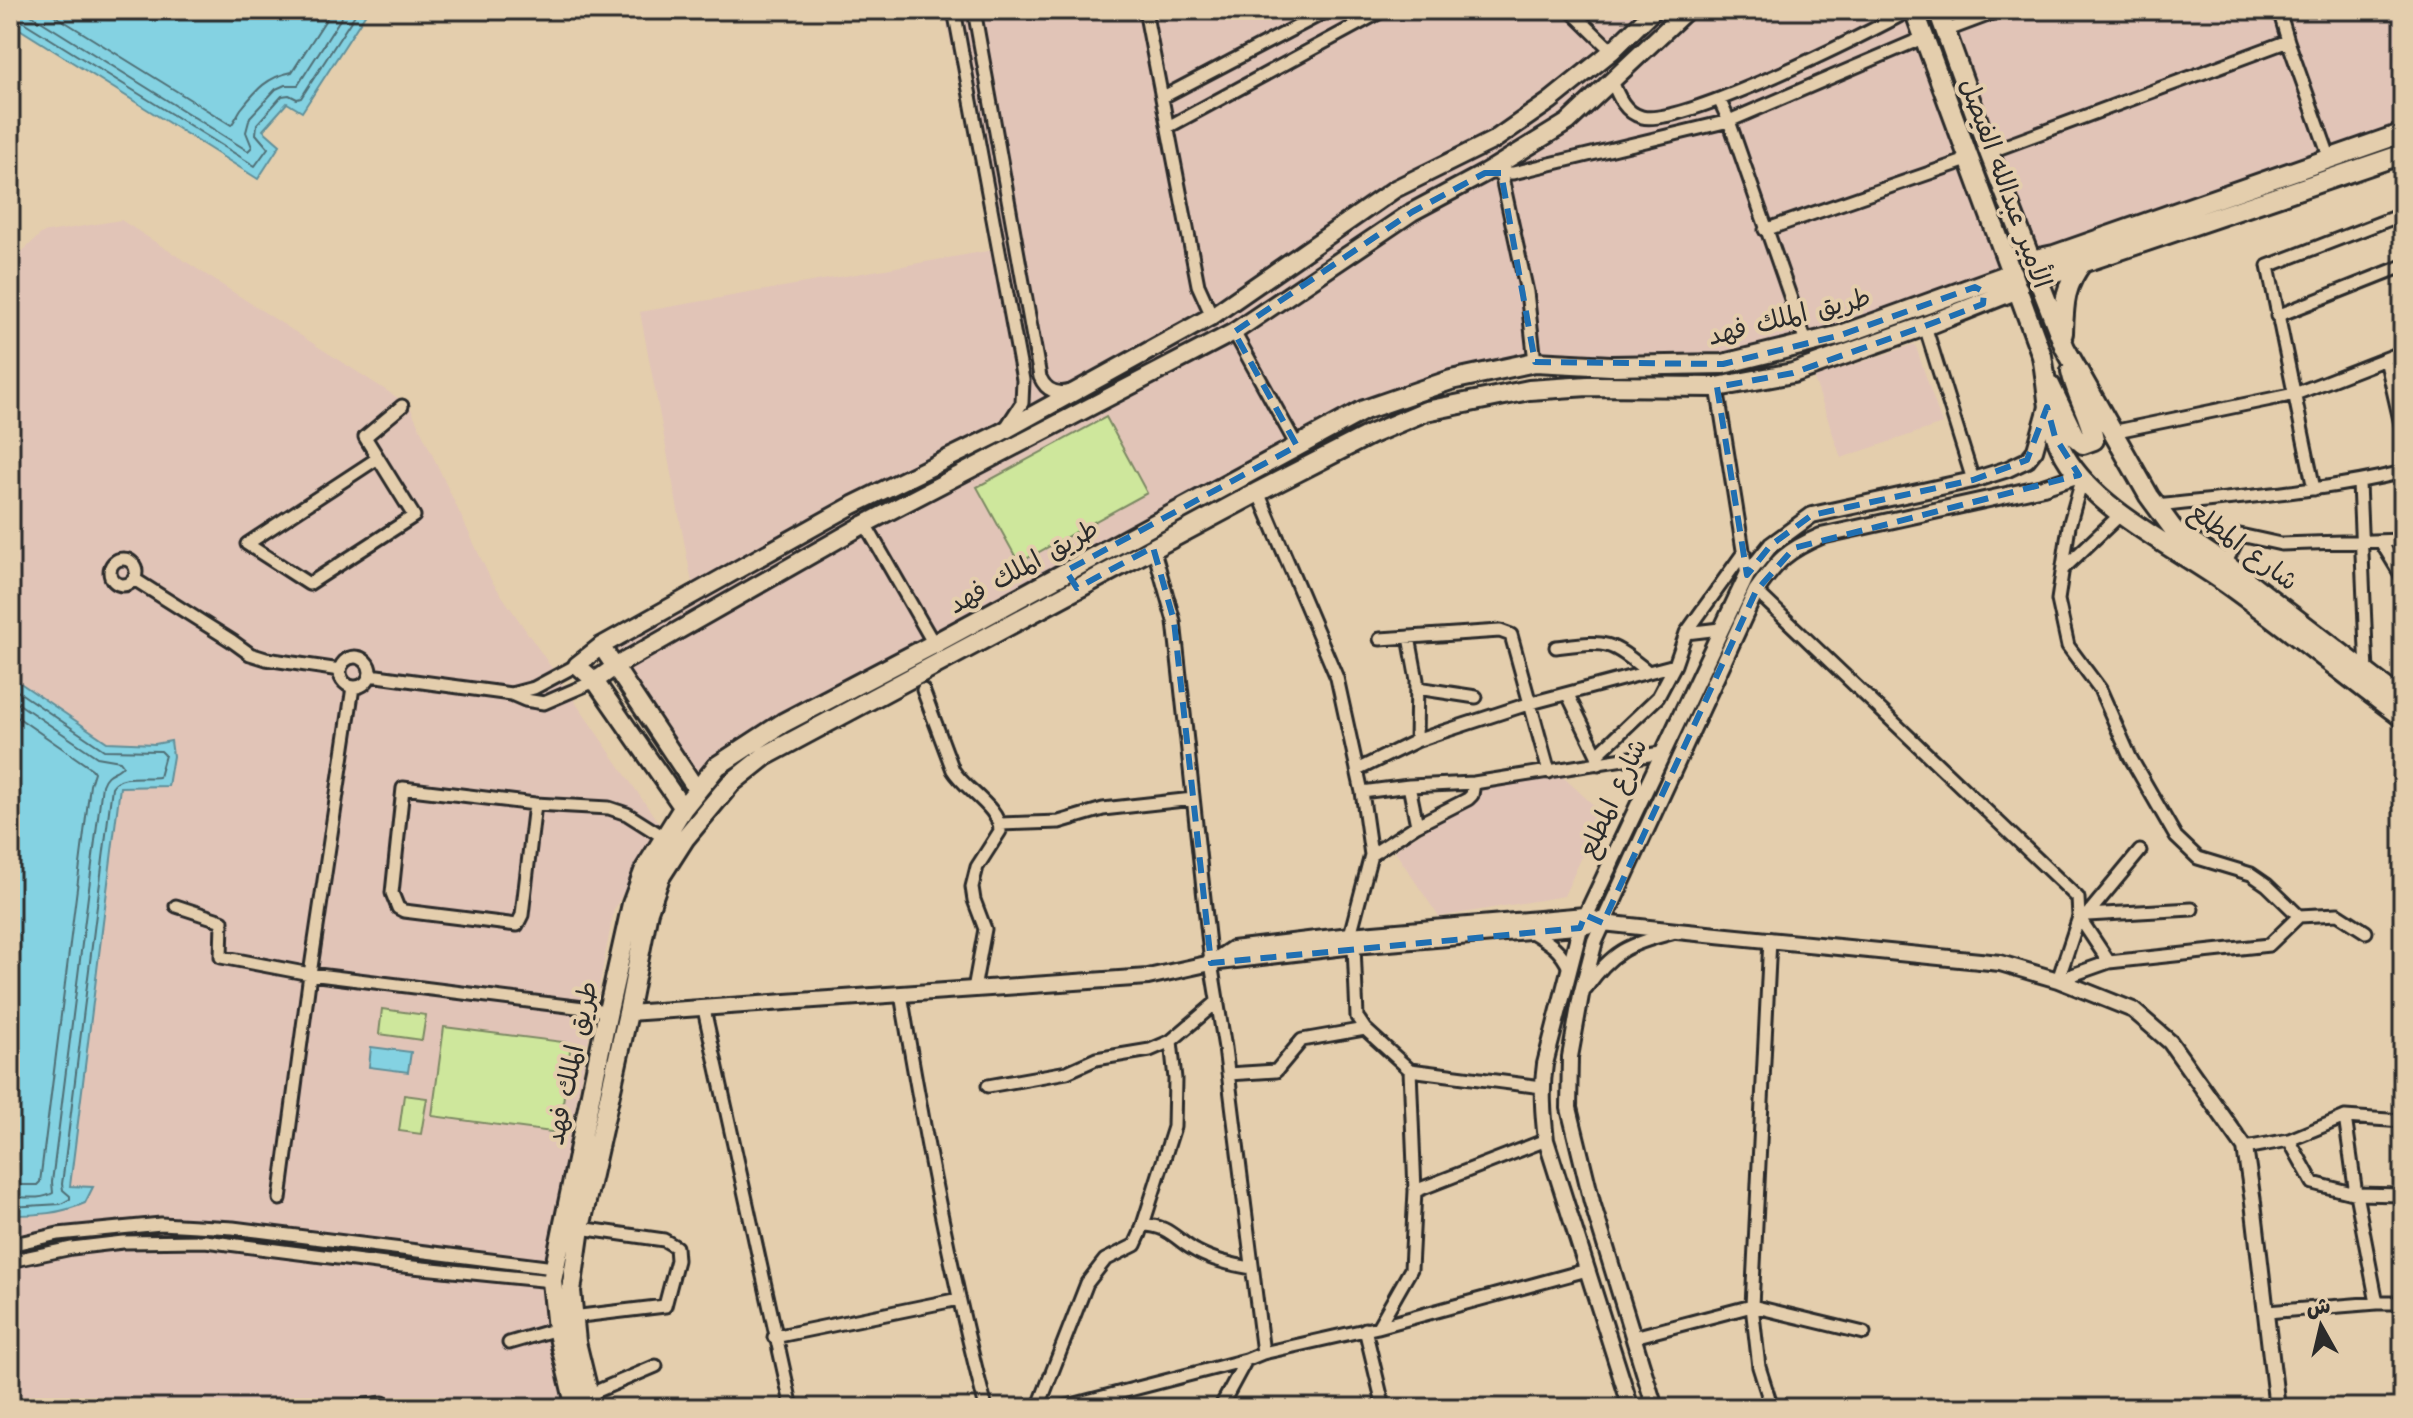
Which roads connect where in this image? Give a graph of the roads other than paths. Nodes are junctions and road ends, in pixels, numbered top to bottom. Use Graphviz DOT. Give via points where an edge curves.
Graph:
graph roads {
  1 [pos="954,10"];
  2 [pos="974,10"];
  3 [pos="1145,10"];
  4 [pos="1384,10"];
  5 [pos="1570,10"];
  6 [pos="1654,10"];
  7 [pos="1687,10"];
  8 [pos="2001,10"];
  9 [pos="2279,10"];
  10 [pos="1322,12"];
  11 [pos="1917,18"];
  12 [pos="1941,18"];
  13 [pos="2288,41"];
  14 [pos="1612,51"];
  15 [pos="1612,81"];
  16 [pos="1163,97"];
  17 [pos="1719,99"];
  18 [pos="1729,121"];
  19 [pos="1168,127"];
  20 [pos="2403,133"];
  21 [pos="1989,152"];
  22 [pos="1970,159"];
  23 [pos="2330,159"];
  24 [pos="2401,162"];
  25 [pos="1493,173"];
  26 [pos="2403,214"];
  27 [pos="1765,230"];
  28 [pos="2030,260"];
  29 [pos="2083,262"];
  30 [pos="2056,263"];
  31 [pos="2403,266"];
  32 [pos="2038,278"];
  33 [pos="2015,281"];
  34 [pos="1979,296"];
  35 [pos="1212,316"];
  36 [pos="2277,316"];
  37 [pos="1925,326"];
  38 [pos="1234,332"];
  39 [pos="1806,342"];
  40 [pos="2067,352"];
  41 [pos="2403,352"];
  42 [pos="2386,359"];
  43 [pos="1535,362"];
  44 [pos="2046,375"];
  45 [pos="1717,387"];
  46 [pos="1079,389"];
  47 [pos="2295,394"];
  48 [pos="402,406"];
  49 [pos="2047,407"];
  50 [pos="2112,432"];
  51 [pos="1000,433"];
  52 [pos="2403,433"];
  53 [pos="1297,446"];
  54 [pos="378,458"];
  55 [pos="2403,472"];
  56 [pos="2081,478"];
  57 [pos="1973,480"];
  58 [pos="2359,483"];
  59 [pos="2314,489"];
  60 [pos="1258,492"];
  61 [pos="2156,506"];
  62 [pos="2121,514"];
  63 [pos="865,524"];
  64 [pos="2403,540"];
  65 [pos="2363,542"];
  66 [pos="2381,542"];
  67 [pos="1153,547"];
  68 [pos="1744,552"];
  69 [pos="2225,564"];
  70 [pos="2064,568"];
  71 [pos="1066,571"];
  72 [pos="1747,575"];
  73 [pos="2403,578"];
  74 [pos="134,579"];
  75 [pos="1077,588"];
  76 [pos="1756,591"];
  77 [pos="1720,629"];
  78 [pos="1686,633"];
  79 [pos="1409,637"];
  80 [pos="1380,639"];
  81 [pos="934,644"];
  82 [pos="601,646"];
  83 [pos="1556,647"];
  84 [pos="577,665"];
  85 [pos="1675,665"];
  86 [pos="616,666"];
  87 [pos="340,670"];
  88 [pos="1647,671"];
  89 [pos="2367,673"];
  90 [pos="370,675"];
  91 [pos="595,681"];
  92 [pos="353,687"];
  93 [pos="1417,688"];
  94 [pos="923,690"];
  95 [pos="511,694"];
  96 [pos="1568,695"];
  97 [pos="1476,697"];
  98 [pos="2401,697"];
  99 [pos="1531,703"];
  100 [pos="2403,718"];
  101 [pos="1416,741"];
  102 [pos="1661,753"];
  103 [pos="1598,759"];
  104 [pos="1357,770"];
  105 [pos="1549,772"];
  106 [pos="1474,783"];
  107 [pos="1409,786"];
  108 [pos="697,790"];
  109 [pos="1362,792"];
  110 [pos="1193,799"];
  111 [pos="535,804"];
  112 [pos="683,808"];
  113 [pos="1000,824"];
  114 [pos="1417,825"];
  115 [pos="665,838"];
  116 [pos="2140,851"];
  117 [pos="1371,855"];
  118 [pos="176,906"];
  119 [pos="2192,909"];
  120 [pos="2083,916"];
  121 [pos="2299,916"];
  122 [pos="1582,922"];
  123 [pos="1603,923"];
  124 [pos="1530,931"];
  125 [pos="1677,931"];
  126 [pos="2366,932"];
  127 [pos="1770,939"];
  128 [pos="1352,941"];
  129 [pos="2109,962"];
  130 [pos="1211,963"];
  131 [pos="1569,968"];
  132 [pos="310,974"];
  133 [pos="2058,980"];
  134 [pos="974,989"];
  135 [pos="901,994"];
  136 [pos="1581,995"];
  137 [pos="1218,1001"];
  138 [pos="704,1009"];
  139 [pos="608,1011"];
  140 [pos="628,1013"];
  141 [pos="1365,1029"];
  142 [pos="1171,1041"];
  143 [pos="1410,1070"];
  144 [pos="1228,1074"];
  145 [pos="988,1086"];
  146 [pos="1542,1087"];
  147 [pos="2345,1117"];
  148 [pos="2403,1121"];
  149 [pos="1573,1130"];
  150 [pos="1546,1140"];
  151 [pos="2289,1140"];
  152 [pos="2245,1148"];
  153 [pos="1415,1191"];
  154 [pos="2356,1194"];
  155 [pos="2403,1195"];
  156 [pos="280,1199"];
  157 [pos="1143,1225"];
  158 [pos="233,1228"];
  159 [pos="580,1228"];
  160 [pos="231,1243"];
  161 [pos="10,1245"];
  162 [pos="10,1261"];
  163 [pos="1252,1268"];
  164 [pos="1587,1270"];
  165 [pos="553,1274"];
  166 [pos="959,1299"];
  167 [pos="2377,1303"];
  168 [pos="2403,1303"];
  169 [pos="1752,1306"];
  170 [pos="2267,1312"];
  171 [pos="572,1317"];
  172 [pos="1371,1328"];
  173 [pos="557,1329"];
  174 [pos="1864,1333"];
  175 [pos="774,1337"];
  176 [pos="1634,1337"];
  177 [pos="509,1343"];
  178 [pos="1263,1353"];
  179 [pos="1246,1360"];
  180 [pos="656,1366"];
  181 [pos="383,1403"];
  182 [pos="586,1404"];
  183 [pos="1068,1407"];
  184 [pos="340,1408"];
  185 [pos="792,1408"];
  186 [pos="986,1408"];
  187 [pos="1038,1408"];
  188 [pos="1220,1408"];
  189 [pos="1384,1408"];
  190 [pos="1631,1408"];
  191 [pos="1655,1408"];
  192 [pos="1772,1408"];
  193 [pos="2277,1408"];
  1 -- 51 [label="street" via="1023,380 1022,403"];
  2 -- 46 [label="street" via="1040,377 1049,390"];
  3 -- 16 [label="street"];
  4 -- 19 [label="street"];
  5 -- 14 [label="street"];
  6 -- 14 [label="main road"];
  7 -- 15 [label="main road"];
  8 -- 12 [label="street"];
  9 -- 13 [label="street"];
  10 -- 16 [label="street"];
  11 -- 17 [label="street"];
  11 -- 18 [label="street"];
  11 -- 22 [label="main road, الأمير عبدالله الفيصل"];
  12 -- 21 [label="main road, الأمير عبدالله الفيصل"];
  13 -- 21 [label="street"];
  13 -- 23 [label="street"];
  14 -- 35 [label="main road" via="1494,140 1395,189"];
  15 -- 17 [label="street" via="1620,101 1640,117 1670,116"];
  15 -- 25 [label="main road" via="1568,122"];
  16 -- 19 [label="street"];
  17 -- 18 [label="street"];
  18 -- 25 [label="street" via="1513,173"];
  18 -- 27 [label="street"];
  19 -- 35 [label="street" via="1198,285"];
  20 -- 23 [label="main road"];
  21 -- 28 [label="main road, الأمير عبدالله الفيصل"];
  22 -- 27 [label="street"];
  22 -- 33 [label="main road, الأمير عبدالله الفيصل"];
  23 -- 30 [label="main road"];
  24 -- 29 [label="main road"];
  25 -- 38 [label="main road" via="1412,212"];
  25 -- 43 [label="street" via="1527,292"];
  26 -- 36 [label="street" via="2268,266"];
  27 -- 39 [label="street"];
  28 -- 30 [label="main road"];
  28 -- 32 [label="main road, الأمير عبدالله الفيصل"];
  29 -- 30 [label="main road"];
  29 -- 40 [label="main road" via="2067,290"];
  30 -- 32 [label="main road"];
  31 -- 36 [label="street"];
  32 -- 40 [label="main road, الأمير عبدالله الفيصل"];
  33 -- 34 [label="main road, طريق الملك فهد"];
  33 -- 44 [label="main road, الأمير عبدالله الفيصل"];
  34 -- 37 [label="main road, طريق الملك فهد"];
  34 -- 39 [label="main road, طريق الملك فهد"];
  35 -- 46 [label="main road"];
  36 -- 47 [label="street"];
  37 -- 45 [label="main road, طريق الملك فهد" via="1793,373"];
  37 -- 57 [label="street"];
  38 -- 53 [label="street"];
  38 -- 63 [label="main road"];
  39 -- 43 [label="main road, طريق الملك فهد" via="1723,364"];
  40 -- 44 [label="main road" via="2093,431 2091,443 2075,437"];
  40 -- 50 [label="main road, شارع المطلع"];
  41 -- 42 [label="street"];
  42 -- 47 [label="street"];
  42 -- 52 [label="street"];
  43 -- 53 [label="main road, طريق الملك فهد" via="1451,380 1364,410"];
  44 -- 49 [label="main road, شارع المطلع"];
  45 -- 60 [label="main road, طريق الملك فهد" via="1529,390 1438,409 1369,435"];
  45 -- 68 [label="street"];
  46 -- 51 [label="main road"];
  47 -- 50 [label="street"];
  47 -- 59 [label="street"];
  48 -- 54 [label="street" via="365,437"];
  49 -- 56 [label="main road, شارع المطلع" via="2055,437"];
  49 -- 57 [label="street, شارع المطلع" via="2027,460"];
  50 -- 61 [label="main road, شارع المطلع"];
  51 -- 82 [label="main road" via="853,505"];
  53 -- 71 [label="main road, طريق الملك فهد"];
  54 -- 54 [label="street" via="414,516 309,584 247,544"];
  55 -- 58 [label="street"];
  56 -- 62 [label="main road, شارع المطلع"];
  56 -- 70 [label="street"];
  56 -- 76 [label="street, شارع المطلع" via="1821,536 1794,548"];
  57 -- 72 [label="street, شارع المطلع" via="1812,515 1771,545"];
  58 -- 59 [label="street"];
  58 -- 65 [label="street"];
  59 -- 61 [label="street"];
  60 -- 67 [label="main road, طريق الملك فهد"];
  60 -- 104 [label="street" via="1337,678"];
  61 -- 69 [label="main road, شارع المطلع" via="2174,530"];
  62 -- 70 [label="street"];
  62 -- 100 [label="main road, شارع المطلع" via="2227,584"];
  63 -- 81 [label="street"];
  63 -- 86 [label="main road"];
  64 -- 66 [label="street"];
  65 -- 66 [label="street"];
  65 -- 69 [label="street" via="2281,544 2240,535"];
  65 -- 89 [label="street"];
  66 -- 73 [label="street"];
  67 -- 75 [label="main road, طريق الملك فهد"];
  67 -- 110 [label="street" via="1174,621"];
  68 -- 72 [label="street"];
  68 -- 78 [label="street"];
  69 -- 89 [label="main road, شارع المطلع"];
  70 -- 121 [label="street" via="2058,600 2068,646 2100,689 2130,757 2176,837 2198,858 2251,874"];
  71 -- 75 [label="main road"];
  71 -- 81 [label="main road, طريق الملك فهد"];
  72 -- 77 [label="street, شارع المطلع"];
  74 -- 87 [label="street" via="250,654"];
  75 -- 140 [label="main road, طريق الملك فهد" via="765,756 730,784 660,877"];
  76 -- 120 [label="street" via="2078,898"];
  76 -- 123 [label="street, شارع المطلع"];
  77 -- 78 [label="street"];
  77 -- 102 [label="street, شارع المطلع"];
  78 -- 85 [label="street"];
  79 -- 80 [label="street"];
  79 -- 93 [label="street"];
  79 -- 99 [label="street" via="1506,632"];
  81 -- 108 [label="main road, طريق الملك فهد" via="783,723 717,766"];
  82 -- 84 [label="main road"];
  82 -- 86 [label="main road"];
  83 -- 88 [label="street" via="1608,644"];
  84 -- 91 [label="main road"];
  84 -- 95 [label="street"];
  85 -- 88 [label="street"];
  85 -- 103 [label="street" via="1658,697"];
  86 -- 91 [label="main road"];
  86 -- 108 [label="main road"];
  87 -- 90 [label="street" via="358,658 366,662"];
  87 -- 92 [label="street"];
  88 -- 96 [label="street"];
  89 -- 98 [label="main road, شارع المطلع"];
  90 -- 92 [label="street" via="366,683"];
  90 -- 95 [label="street"];
  91 -- 95 [label="street" via="544,703"];
  91 -- 112 [label="main road"];
  92 -- 132 [label="street"];
  93 -- 97 [label="street"];
  93 -- 101 [label="street"];
  94 -- 113 [label="street" via="953,770"];
  96 -- 99 [label="street"];
  96 -- 103 [label="street"];
  99 -- 101 [label="street"];
  99 -- 105 [label="street"];
  101 -- 104 [label="street"];
  102 -- 103 [label="street"];
  102 -- 122 [label="street, شارع المطلع"];
  103 -- 105 [label="street"];
  104 -- 109 [label="street"];
  105 -- 106 [label="street"];
  106 -- 107 [label="street"];
  106 -- 114 [label="street" via="1468,799"];
  107 -- 109 [label="street"];
  107 -- 114 [label="street"];
  108 -- 112 [label="main road, طريق الملك فهد"];
  109 -- 117 [label="street"];
  110 -- 113 [label="street" via="1103,809 1059,822"];
  110 -- 130 [label="street"];
  111 -- 111 [label="street" via="403,788 392,893 398,908 517,925"];
  111 -- 115 [label="street" via="609,808"];
  112 -- 115 [label="main road, طريق الملك فهد"];
  113 -- 134 [label="street" via="972,887 985,929"];
  114 -- 117 [label="street"];
  115 -- 139 [label="main road, طريق الملك فهد" via="645,869 632,904"];
  116 -- 120 [label="street"];
  117 -- 128 [label="street"];
  118 -- 132 [label="street" via="222,921 221,957"];
  119 -- 120 [label="street"];
  120 -- 129 [label="street"];
  120 -- 133 [label="street"];
  121 -- 126 [label="street" via="2338,914"];
  121 -- 129 [label="street" via="2269,945"];
  122 -- 123 [label="street"];
  122 -- 124 [label="street"];
  122 -- 128 [label="street"];
  122 -- 131 [label="street, شارع المطلع"];
  123 -- 125 [label="street"];
  123 -- 136 [label="street, شارع المطلع"];
  124 -- 128 [label="street"];
  124 -- 131 [label="street" via="1556,948"];
  125 -- 127 [label="street"];
  125 -- 136 [label="street" via="1624,949 1603,964"];
  127 -- 133 [label="street" via="2000,963"];
  127 -- 169 [label="street"];
  128 -- 130 [label="street"];
  128 -- 141 [label="street" via="1357,1017"];
  129 -- 133 [label="street"];
  130 -- 134 [label="street" via="1148,977"];
  130 -- 137 [label="street"];
  131 -- 146 [label="street, شارع المطلع"];
  132 -- 139 [label="street"];
  132 -- 156 [label="street"];
  133 -- 152 [label="street" via="2133,1010 2170,1042"];
  134 -- 135 [label="street"];
  135 -- 138 [label="street"];
  135 -- 166 [label="street"];
  136 -- 149 [label="street, شارع المطلع" via="1570,1057"];
  137 -- 142 [label="street"];
  137 -- 144 [label="street"];
  138 -- 140 [label="street"];
  138 -- 175 [label="street"];
  139 -- 165 [label="main road, طريق الملك فهد"];
  140 -- 159 [label="main road, طريق الملك فهد"];
  141 -- 143 [label="street"];
  141 -- 144 [label="street" via="1302,1040 1276,1071"];
  142 -- 145 [label="street" via="1096,1059 1067,1072"];
  142 -- 157 [label="street" via="1174,1127"];
  143 -- 146 [label="street"];
  143 -- 153 [label="street"];
  144 -- 163 [label="street"];
  146 -- 150 [label="street, شارع المطلع"];
  147 -- 148 [label="street"];
  147 -- 151 [label="street"];
  147 -- 154 [label="street"];
  149 -- 150 [label="street"];
  149 -- 176 [label="street, شارع المطلع"];
  150 -- 153 [label="street"];
  150 -- 164 [label="street, شارع المطلع"];
  151 -- 152 [label="street"];
  151 -- 154 [label="street" via="2313,1183"];
  152 -- 170 [label="street"];
  153 -- 172 [label="street" via="1411,1269"];
  154 -- 155 [label="street"];
  154 -- 167 [label="street"];
  157 -- 163 [label="street" via="1157,1225 1196,1252"];
  157 -- 187 [label="street" via="1135,1245 1105,1260 1087,1283"];
  158 -- 160 [label="street"];
  158 -- 161 [label="street" via="117,1227"];
  158 -- 165 [label="street"];
  159 -- 171 [label="main road, طريق الملك فهد"];
  159 -- 171 [label="street" via="664,1240 676,1247 677,1260 665,1306"];
  160 -- 162 [label="street" via="123,1242"];
  160 -- 165 [label="street" via="393,1265"];
  163 -- 178 [label="street"];
  164 -- 172 [label="street"];
  164 -- 190 [label="street, شارع المطلع"];
  165 -- 173 [label="main road, طريق الملك فهد"];
  166 -- 175 [label="street"];
  166 -- 186 [label="street"];
  167 -- 168 [label="street"];
  167 -- 170 [label="street"];
  169 -- 174 [label="street"];
  169 -- 176 [label="street"];
  169 -- 192 [label="street" via="1759,1367"];
  170 -- 193 [label="street"];
  171 -- 182 [label="main road, طريق الملك فهد"];
  172 -- 178 [label="street"];
  172 -- 189 [label="street"];
  173 -- 177 [label="street"];
  173 -- 182 [label="main road, طريق الملك فهد"];
  175 -- 185 [label="street"];
  176 -- 191 [label="street, شارع المطلع"];
  178 -- 179 [label="street"];
  179 -- 183 [label="street"];
  179 -- 188 [label="street"];
  180 -- 182 [label="street"];
  181 -- 184 [label="street"];
}
